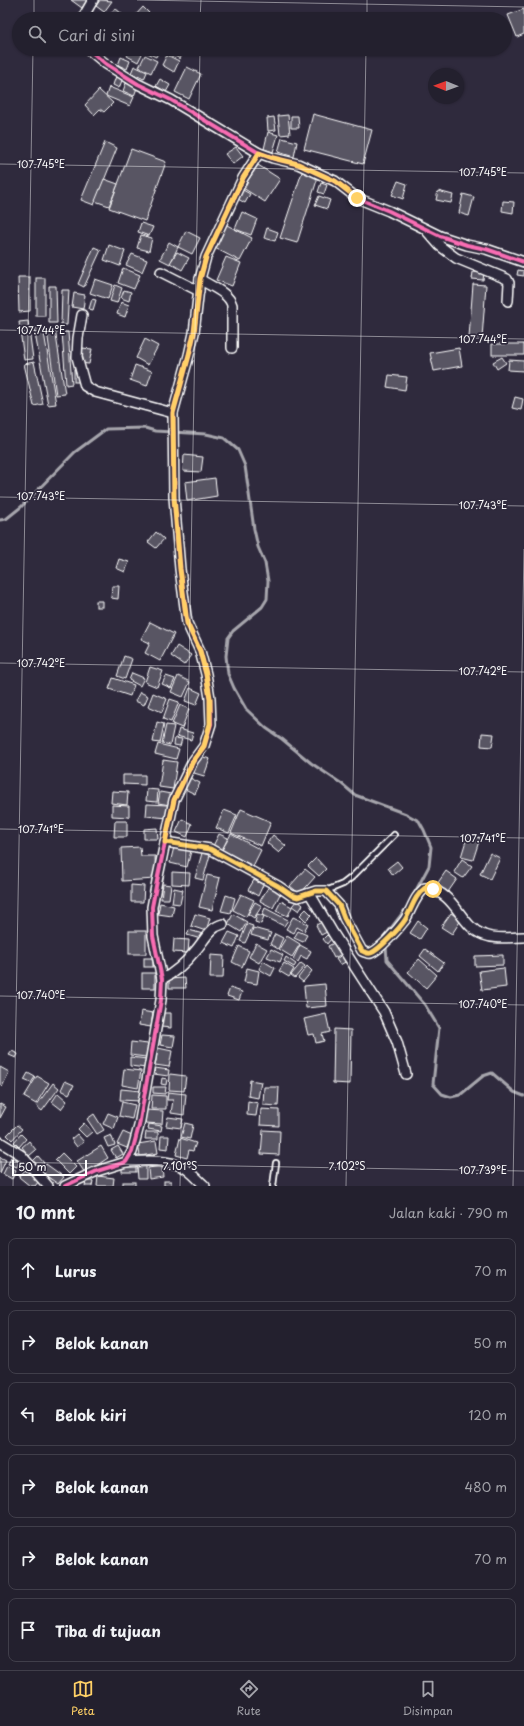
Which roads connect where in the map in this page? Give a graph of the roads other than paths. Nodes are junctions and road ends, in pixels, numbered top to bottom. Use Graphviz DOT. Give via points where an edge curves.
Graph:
graph roads {
  1 [pos="92,0"];
  2 [pos="86,12"];
  3 [pos="96,56"];
  4 [pos="259,153"];
  5 [pos="423,227"];
  6 [pos="524,262"];
  7 [pos="161,272"];
  8 [pos="200,279"];
  9 [pos="199,290"];
  10 [pos="508,301"];
  11 [pos="82,315"];
  12 [pos="232,348"];
  13 [pos="173,413"];
  14 [pos="394,835"];
  15 [pos="165,842"];
  16 [pos="326,891"];
  17 [pos="310,894"];
  18 [pos="222,924"];
  19 [pos="524,937"];
  20 [pos="162,979"];
  21 [pos="406,1074"];
  22 [pos="0,1142"];
  23 [pos="126,1162"];
  24 [pos="276,1163"];
  25 [pos="48,1186"];
  26 [pos="65,1186"];
  27 [pos="205,1186"];
  28 [pos="273,1186"];
  1 -- 2 [label="street"];
  3 -- 4 [label="street" via="138,84 171,100"];
  4 -- 5 [label="street" via="298,164 335,181 357,198"];
  4 -- 8 [label="street" via="224,216 206,257"];
  5 -- 6 [label="street" via="440,236"];
  5 -- 10 [label="street" via="440,246 456,258 507,279"];
  7 -- 9 [label="street"];
  8 -- 9 [label="street"];
  8 -- 12 [label="street" via="230,298"];
  9 -- 13 [label="street" via="192,340"];
  11 -- 13 [label="street" via="77,357 85,386 96,392"];
  13 -- 15 [label="street" via="174,497 180,569 187,623 200,651 206,674 210,698 210,724 204,746 193,761 174,800"];
  14 -- 16 [label="lane" via="352,877"];
  15 -- 17 [label="street" via="210,849 291,895 298,897"];
  15 -- 20 [label="street" via="152,907 153,936"];
  16 -- 17 [label="street"];
  16 -- 19 [label="street" via="339,905 362,951 367,953 372,953 390,937 405,920 418,893 425,888 438,891 484,936"];
  17 -- 21 [label="street" via="384,1012 397,1042"];
  18 -- 20 [label="street" via="215,927 173,973"];
  20 -- 23 [label="street" via="158,1020 139,1126 132,1152"];
  22 -- 25 [label="street" via="21,1155"];
  23 -- 26 [label="street" via="97,1171"];
  23 -- 27 [label="street" via="174,1164 184,1168"];
  24 -- 28 [label="lane"];
}
